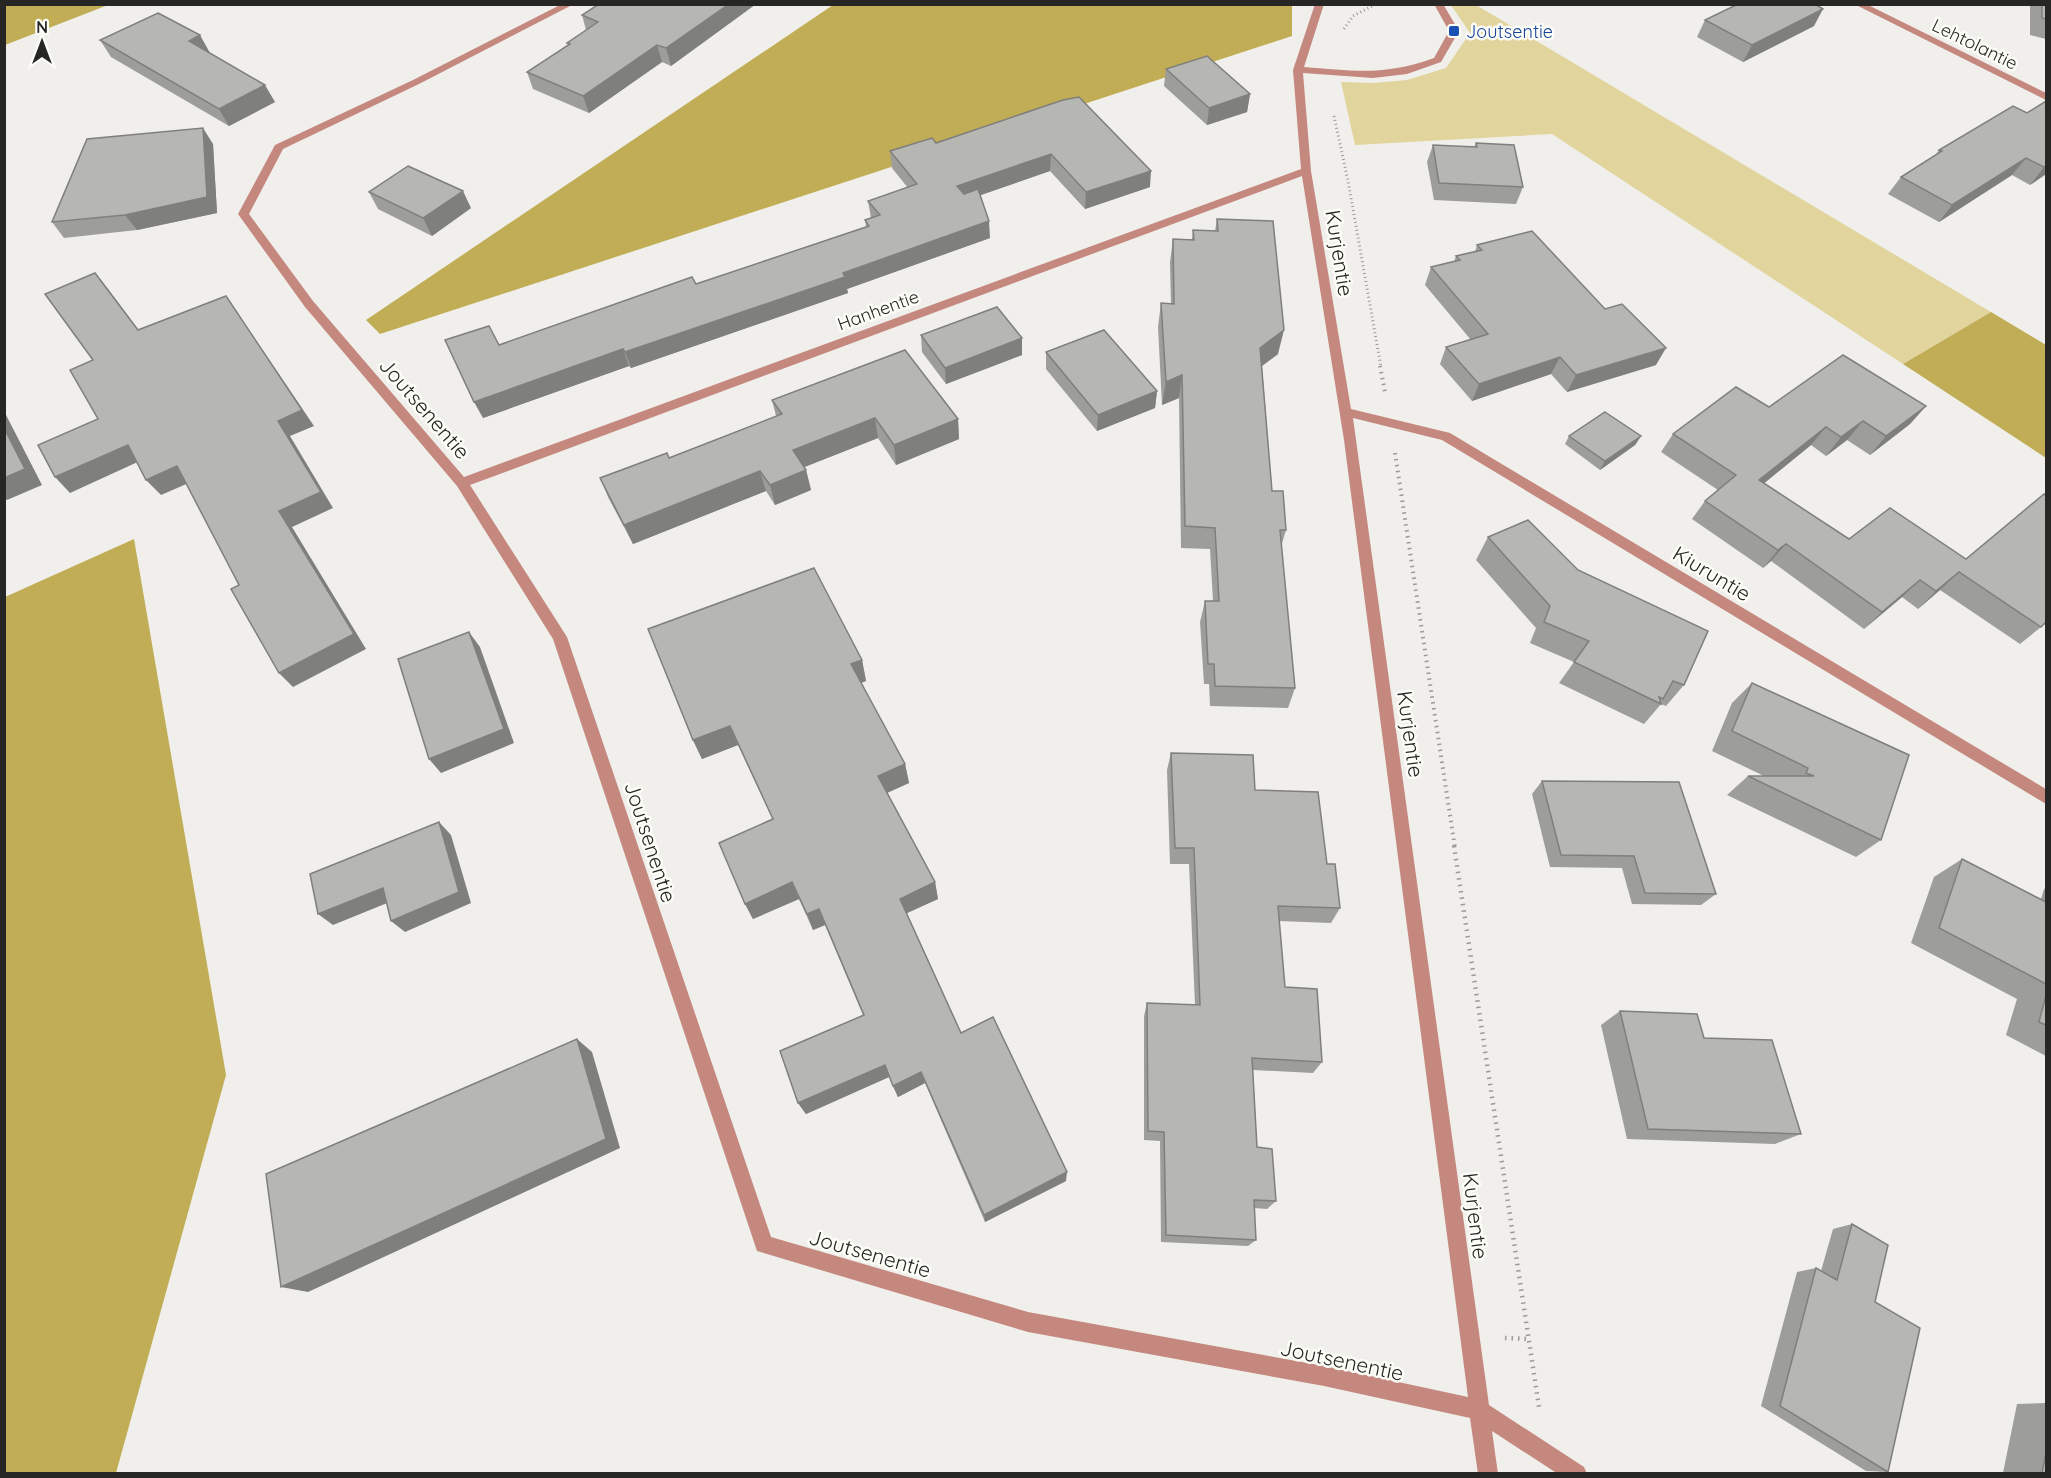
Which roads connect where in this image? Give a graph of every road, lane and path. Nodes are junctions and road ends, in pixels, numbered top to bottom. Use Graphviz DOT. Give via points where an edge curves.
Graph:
graph roads {
  1 [pos="570,4"];
  2 [pos="1320,4"];
  3 [pos="1376,4"];
  4 [pos="1438,4"];
  5 [pos="1858,4"];
  6 [pos="1298,70"];
  7 [pos="1333,73"];
  8 [pos="2046,97"];
  9 [pos="1306,171"];
  10 [pos="1346,412"];
  11 [pos="1391,424"];
  12 [pos="462,483"];
  13 [pos="2046,797"];
  14 [pos="1479,1410"];
  15 [pos="1546,1453"];
  16 [pos="1488,1473"];
  17 [pos="1577,1473"];
  1 -- 12 [label="street, Joutsenentie" via="279,147 243,214 309,304"];
  2 -- 6 [label="street, Kurjentie"];
  3 -- 7 [label="path" via="1353,16 1340,34"];
  4 -- 7 [label="street" via="1454,31 1438,60 1407,71 1373,75"];
  5 -- 8 [label="street, Lehtolantie"];
  6 -- 7 [label="street"];
  6 -- 9 [label="street, Kurjentie"];
  7 -- 11 [label="path" via="1328,83"];
  9 -- 10 [label="street, Kurjentie"];
  9 -- 12 [label="street, Hanhentie"];
  10 -- 11 [label="street, Kiuruntie"];
  10 -- 14 [label="street, Kurjentie"];
  11 -- 13 [label="street, Kiuruntie" via="1446,436"];
  11 -- 15 [label="path"];
  12 -- 14 [label="street, Joutsenentie" via="560,637 764,1244 1028,1322 1324,1376"];
  14 -- 15 [label="street"];
  14 -- 16 [label="street, Kurjentie"];
  15 -- 17 [label="street"];
}
